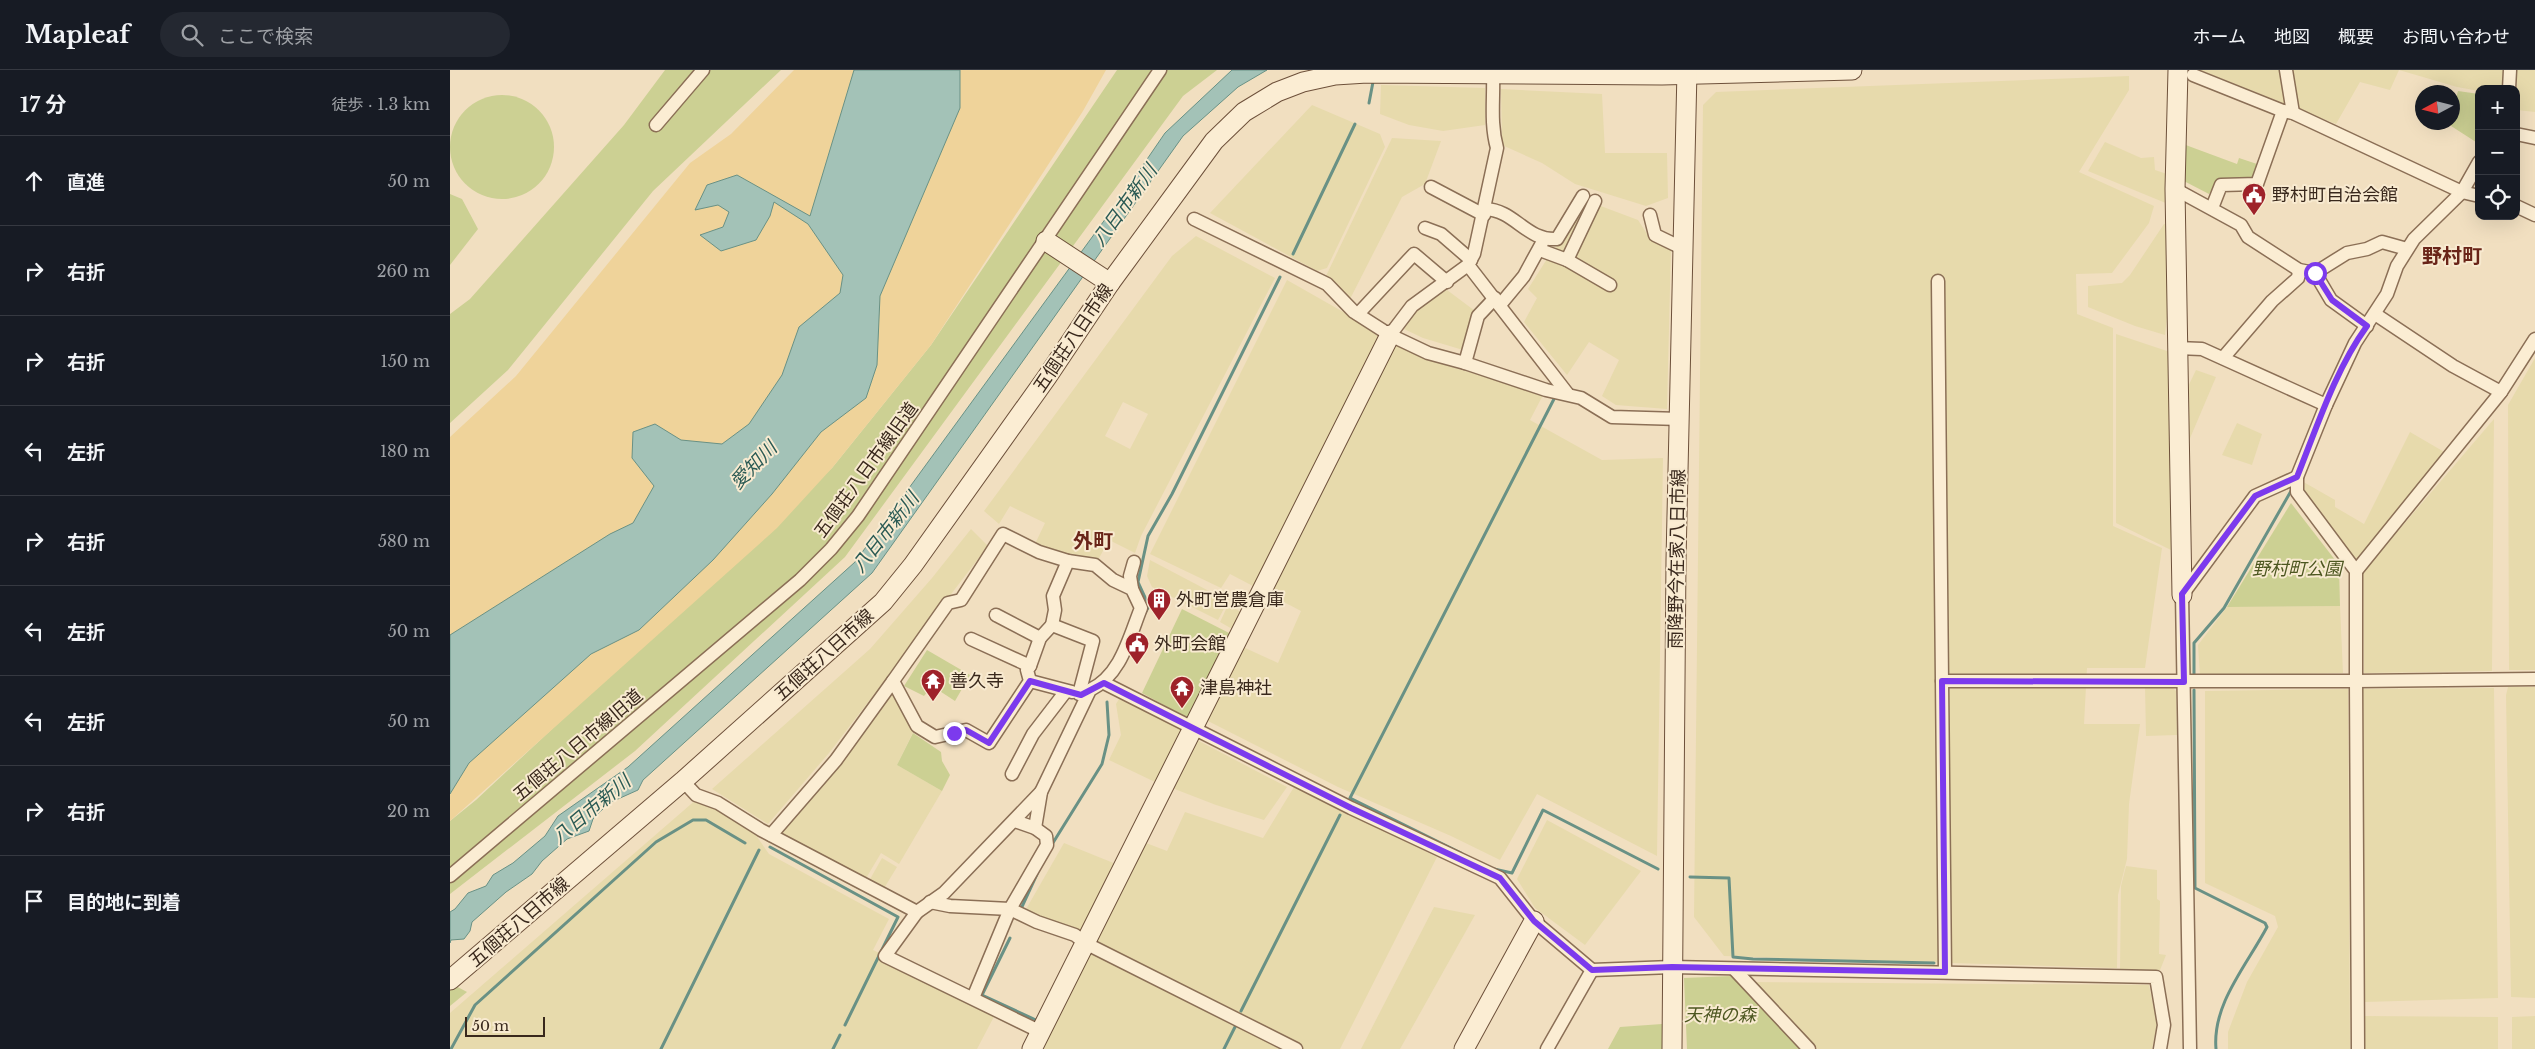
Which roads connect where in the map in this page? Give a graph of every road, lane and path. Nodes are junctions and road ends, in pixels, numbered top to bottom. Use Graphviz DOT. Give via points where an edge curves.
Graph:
graph roads {
  1 [pos="703,70"];
  2 [pos="1160,70"];
  3 [pos="1852,70"];
  4 [pos="2286,70"];
  5 [pos="2510,70"];
  6 [pos="1803,71"];
  7 [pos="1687,72"];
  8 [pos="2186,72"];
  9 [pos="1493,74"];
  10 [pos="2509,85"];
  11 [pos="2288,112"];
  12 [pos="656,125"];
  13 [pos="2520,135"];
  14 [pos="2535,138"];
  15 [pos="2475,169"];
  16 [pos="1431,187"];
  17 [pos="2175,189"];
  18 [pos="2462,192"];
  19 [pos="2475,195"];
  20 [pos="2212,208"];
  21 [pos="2520,208"];
  22 [pos="1484,212"];
  23 [pos="1650,215"];
  24 [pos="2535,216"];
  25 [pos="1194,219"];
  26 [pos="1425,228"];
  27 [pos="1051,244"];
  28 [pos="1542,245"];
  29 [pos="2404,248"];
  30 [pos="1684,249"];
  31 [pos="1567,260"];
  32 [pos="1470,262"];
  33 [pos="2299,270"];
  34 [pos="2315,273"];
  35 [pos="1106,280"];
  36 [pos="1938,281"];
  37 [pos="1447,282"];
  38 [pos="1610,285"];
  39 [pos="1497,301"];
  40 [pos="1358,314"];
  41 [pos="2376,314"];
  42 [pos="2363,324"];
  43 [pos="1390,335"];
  44 [pos="2535,339"];
  45 [pos="2177,348"];
  46 [pos="2223,358"];
  47 [pos="1465,362"];
  48 [pos="2502,392"];
  49 [pos="1567,393"];
  50 [pos="2326,405"];
  51 [pos="1680,419"];
  52 [pos="2297,477"];
  53 [pos="1068,561"];
  54 [pos="1134,562"];
  55 [pos="2356,571"];
  56 [pos="1132,589"];
  57 [pos="2182,594"];
  58 [pos="996,616"];
  59 [pos="1052,624"];
  60 [pos="1040,638"];
  61 [pos="971,639"];
  62 [pos="1030,666"];
  63 [pos="2535,679"];
  64 [pos="893,681"];
  65 [pos="1030,681"];
  66 [pos="1942,681"];
  67 [pos="2356,681"];
  68 [pos="2184,682"];
  69 [pos="1104,683"];
  70 [pos="1066,690"];
  71 [pos="1085,692"];
  72 [pos="1192,728"];
  73 [pos="1012,774"];
  74 [pos="684,781"];
  75 [pos="1042,792"];
  76 [pos="1015,821"];
  77 [pos="1035,828"];
  78 [pos="771,835"];
  79 [pos="450,876"];
  80 [pos="930,902"];
  81 [pos="1010,908"];
  82 [pos="917,912"];
  83 [pos="1534,921"];
  84 [pos="1085,943"];
  85 [pos="1672,967"];
  86 [pos="1734,969"];
  87 [pos="1592,970"];
  88 [pos="1945,972"];
  89 [pos="450,980"];
  90 [pos="973,998"];
  91 [pos="1041,1032"];
  92 [pos="1032,1049"];
  93 [pos="1296,1049"];
  94 [pos="1464,1049"];
  95 [pos="1547,1049"];
  96 [pos="1672,1049"];
  97 [pos="1809,1049"];
  98 [pos="2160,1049"];
  99 [pos="2190,1049"];
  100 [pos="2358,1049"];
  1 -- 12 [label="street"];
  2 -- 27 [label="street, 五個荘八日市線旧道"];
  3 -- 6 [label="main road, 五個荘八日市線"];
  4 -- 11 [label="street"];
  5 -- 10 [label="street"];
  6 -- 7 [label="main road, 五個荘八日市線"];
  7 -- 9 [label="main road, 五個荘八日市線"];
  7 -- 30 [label="main road, 雨降野今在家八日市線"];
  8 -- 11 [label="street"];
  8 -- 17 [label="main road"];
  9 -- 22 [label="street" via="1493,135 1497,148"];
  9 -- 35 [label="main road, 五個荘八日市線" via="1335,75 1277,92 1244,112 1214,141"];
  11 -- 18 [label="street"];
  11 -- 20 [label="street" via="2257,184 2221,185"];
  13 -- 14 [label="street"];
  15 -- 18 [label="street"];
  16 -- 22 [label="street"];
  17 -- 20 [label="street"];
  17 -- 45 [label="main road"];
  18 -- 19 [label="street"];
  18 -- 29 [label="street"];
  20 -- 33 [label="street" via="2241,225 2248,237"];
  21 -- 24 [label="street"];
  22 -- 28 [label="street" via="1496,209"];
  22 -- 32 [label="street"];
  23 -- 30 [label="street" via="1655,236"];
  25 -- 40 [label="street" via="1328,284"];
  26 -- 32 [label="street" via="1441,234"];
  27 -- 35 [label="main road"];
  27 -- 79 [label="street, 五個荘八日市線旧道" via="858,516 831,549 784,593"];
  28 -- 31 [label="street"];
  28 -- 31 [label="street" via="1557,239 1589,199"];
  28 -- 39 [label="street" via="1524,276"];
  29 -- 34 [label="street" via="2382,242 2347,253"];
  29 -- 41 [label="street"];
  30 -- 51 [label="main road, 雨降野今在家八日市線"];
  31 -- 38 [label="street"];
  32 -- 37 [label="street"];
  32 -- 39 [label="street"];
  33 -- 34 [label="street"];
  33 -- 46 [label="street" via="2298,278 2272,300"];
  34 -- 42 [label="street" via="2332,300"];
  35 -- 74 [label="main road, 五個荘八日市線" via="1048,377 883,602"];
  36 -- 66 [label="street"];
  37 -- 40 [label="street" via="1414,254"];
  37 -- 43 [label="street" via="1412,306"];
  39 -- 47 [label="street" via="1478,316"];
  39 -- 49 [label="street"];
  40 -- 43 [label="street"];
  41 -- 42 [label="street"];
  41 -- 48 [label="street" via="2453,366"];
  42 -- 50 [label="street"];
  43 -- 47 [label="street" via="1428,353"];
  43 -- 72 [label="main road"];
  44 -- 48 [label="street"];
  45 -- 46 [label="street" via="2202,349"];
  45 -- 57 [label="main road"];
  46 -- 50 [label="street"];
  47 -- 49 [label="street" via="1546,390"];
  48 -- 55 [label="street"];
  49 -- 51 [label="street" via="1612,417"];
  50 -- 52 [label="street"];
  51 -- 85 [label="main road, 雨降野今在家八日市線"];
  52 -- 55 [label="street" via="2297,492 2307,508"];
  52 -- 57 [label="street" via="2255,496"];
  53 -- 56 [label="street" via="1095,565 1112,580"];
  53 -- 59 [label="street" via="1053,596"];
  53 -- 64 [label="street" via="1039,552 1003,534 960,600 948,603"];
  54 -- 56 [label="street" via="1130,576"];
  55 -- 67 [label="street"];
  56 -- 69 [label="street" via="1142,608 1120,660"];
  57 -- 68 [label="street"];
  58 -- 60 [label="street"];
  59 -- 60 [label="street"];
  59 -- 71 [label="street" via="1093,641"];
  60 -- 62 [label="street"];
  61 -- 62 [label="street"];
  62 -- 65 [label="street" via="1027,670"];
  63 -- 67 [label="street"];
  64 -- 65 [label="street" via="917,726 929,734 935,737 966,730 989,743"];
  64 -- 78 [label="street" via="836,760"];
  65 -- 70 [label="street"];
  66 -- 68 [label="street"];
  66 -- 88 [label="street"];
  67 -- 68 [label="street"];
  67 -- 100 [label="street"];
  68 -- 99 [label="street"];
  69 -- 71 [label="street"];
  69 -- 72 [label="street"];
  70 -- 71 [label="street"];
  70 -- 73 [label="street" via="1033,734"];
  71 -- 75 [label="street"];
  72 -- 83 [label="street" via="1500,878"];
  72 -- 84 [label="main road"];
  74 -- 78 [label="street" via="696,795 718,803"];
  74 -- 89 [label="main road, 五個荘八日市線"];
  75 -- 76 [label="street"];
  75 -- 77 [label="street"];
  76 -- 77 [label="street"];
  76 -- 80 [label="street"];
  77 -- 81 [label="street" via="1046,836 1047,844"];
  78 -- 82 [label="street"];
  80 -- 81 [label="street"];
  80 -- 82 [label="street"];
  81 -- 84 [label="street" via="1037,922 1075,935"];
  81 -- 90 [label="street"];
  82 -- 90 [label="street" via="885,956"];
  83 -- 87 [label="street"];
  83 -- 94 [label="main road"];
  84 -- 91 [label="main road"];
  84 -- 93 [label="street"];
  85 -- 86 [label="street"];
  85 -- 87 [label="street"];
  85 -- 96 [label="main road, 雨降野今在家八日市線"];
  86 -- 88 [label="street"];
  86 -- 97 [label="street"];
  87 -- 95 [label="street"];
  88 -- 98 [label="street" via="2156,977 2164,1025"];
  90 -- 91 [label="street"];
  91 -- 92 [label="main road"];
}
